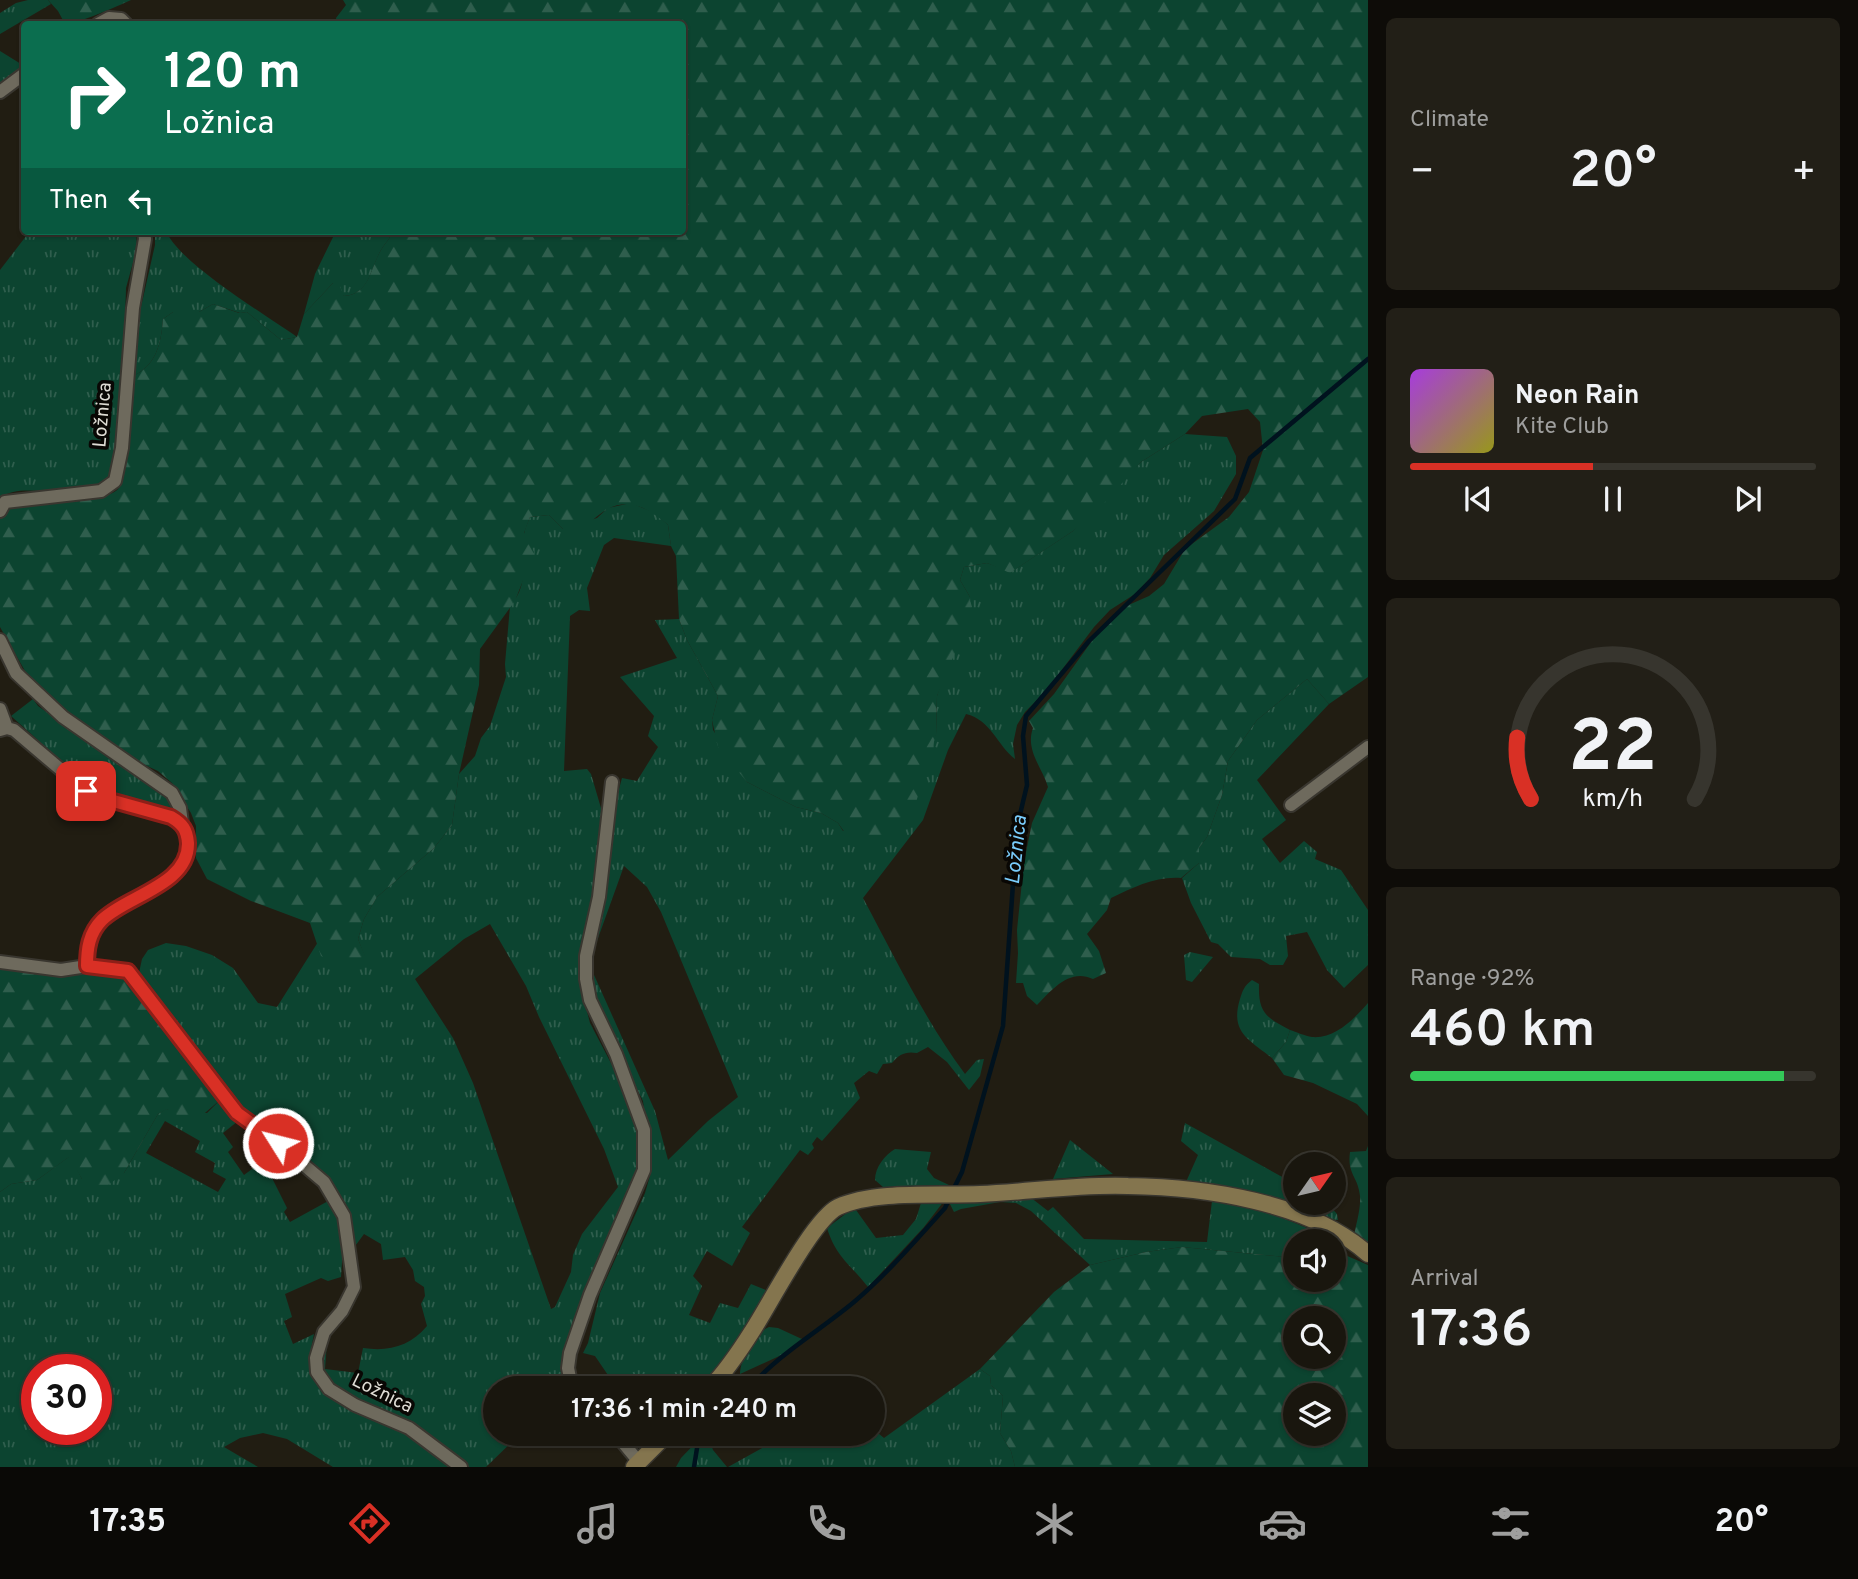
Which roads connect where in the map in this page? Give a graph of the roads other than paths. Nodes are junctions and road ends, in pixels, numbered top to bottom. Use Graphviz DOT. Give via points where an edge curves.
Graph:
graph roads {
  1 [pos="104,21"];
  2 [pos="123,21"];
  3 [pos="21,77"];
  4 [pos="0,92"];
  5 [pos="144,235"];
  6 [pos="0,511"];
  7 [pos="0,640"];
  8 [pos="0,709"];
  9 [pos="4,729"];
  10 [pos="1368,747"];
  11 [pos="612,782"];
  12 [pos="1291,805"];
  13 [pos="182,823"];
  14 [pos="0,962"];
  15 [pos="87,966"];
  16 [pos="1368,1254"];
  17 [pos="570,1376"];
  18 [pos="721,1376"];
  19 [pos="624,1446"];
  20 [pos="655,1446"];
  21 [pos="637,1465"];
  22 [pos="461,1467"];
  1 -- 2 [label="street"];
  3 -- 4 [label="street"];
  5 -- 6 [label="street, Ložnica" via="132,309 122,448 115,481 102,491 5,502"];
  7 -- 13 [label="street" via="16,673 63,717 172,793"];
  8 -- 9 [label="street"];
  9 -- 13 [label="street" via="25,738 86,791"];
  10 -- 12 [label="street"];
  11 -- 17 [label="street" via="586,979 590,1000 644,1130 644,1170 590,1295 570,1353"];
  13 -- 15 [label="street" via="188,844 180,866 171,878 101,921 87,946"];
  14 -- 15 [label="street, Ložnica" via="61,970"];
  15 -- 22 [label="street, Ložnica" via="128,971 237,1113 324,1182 344,1216 354,1287 324,1332 317,1372 329,1389 409,1427"];
  16 -- 18 [label="street" via="1351,1239 1306,1218 1257,1202 1188,1190 1127,1186 861,1200 836,1208 817,1225"];
  19 -- 21 [label="street"];
  20 -- 21 [label="street"];
}
